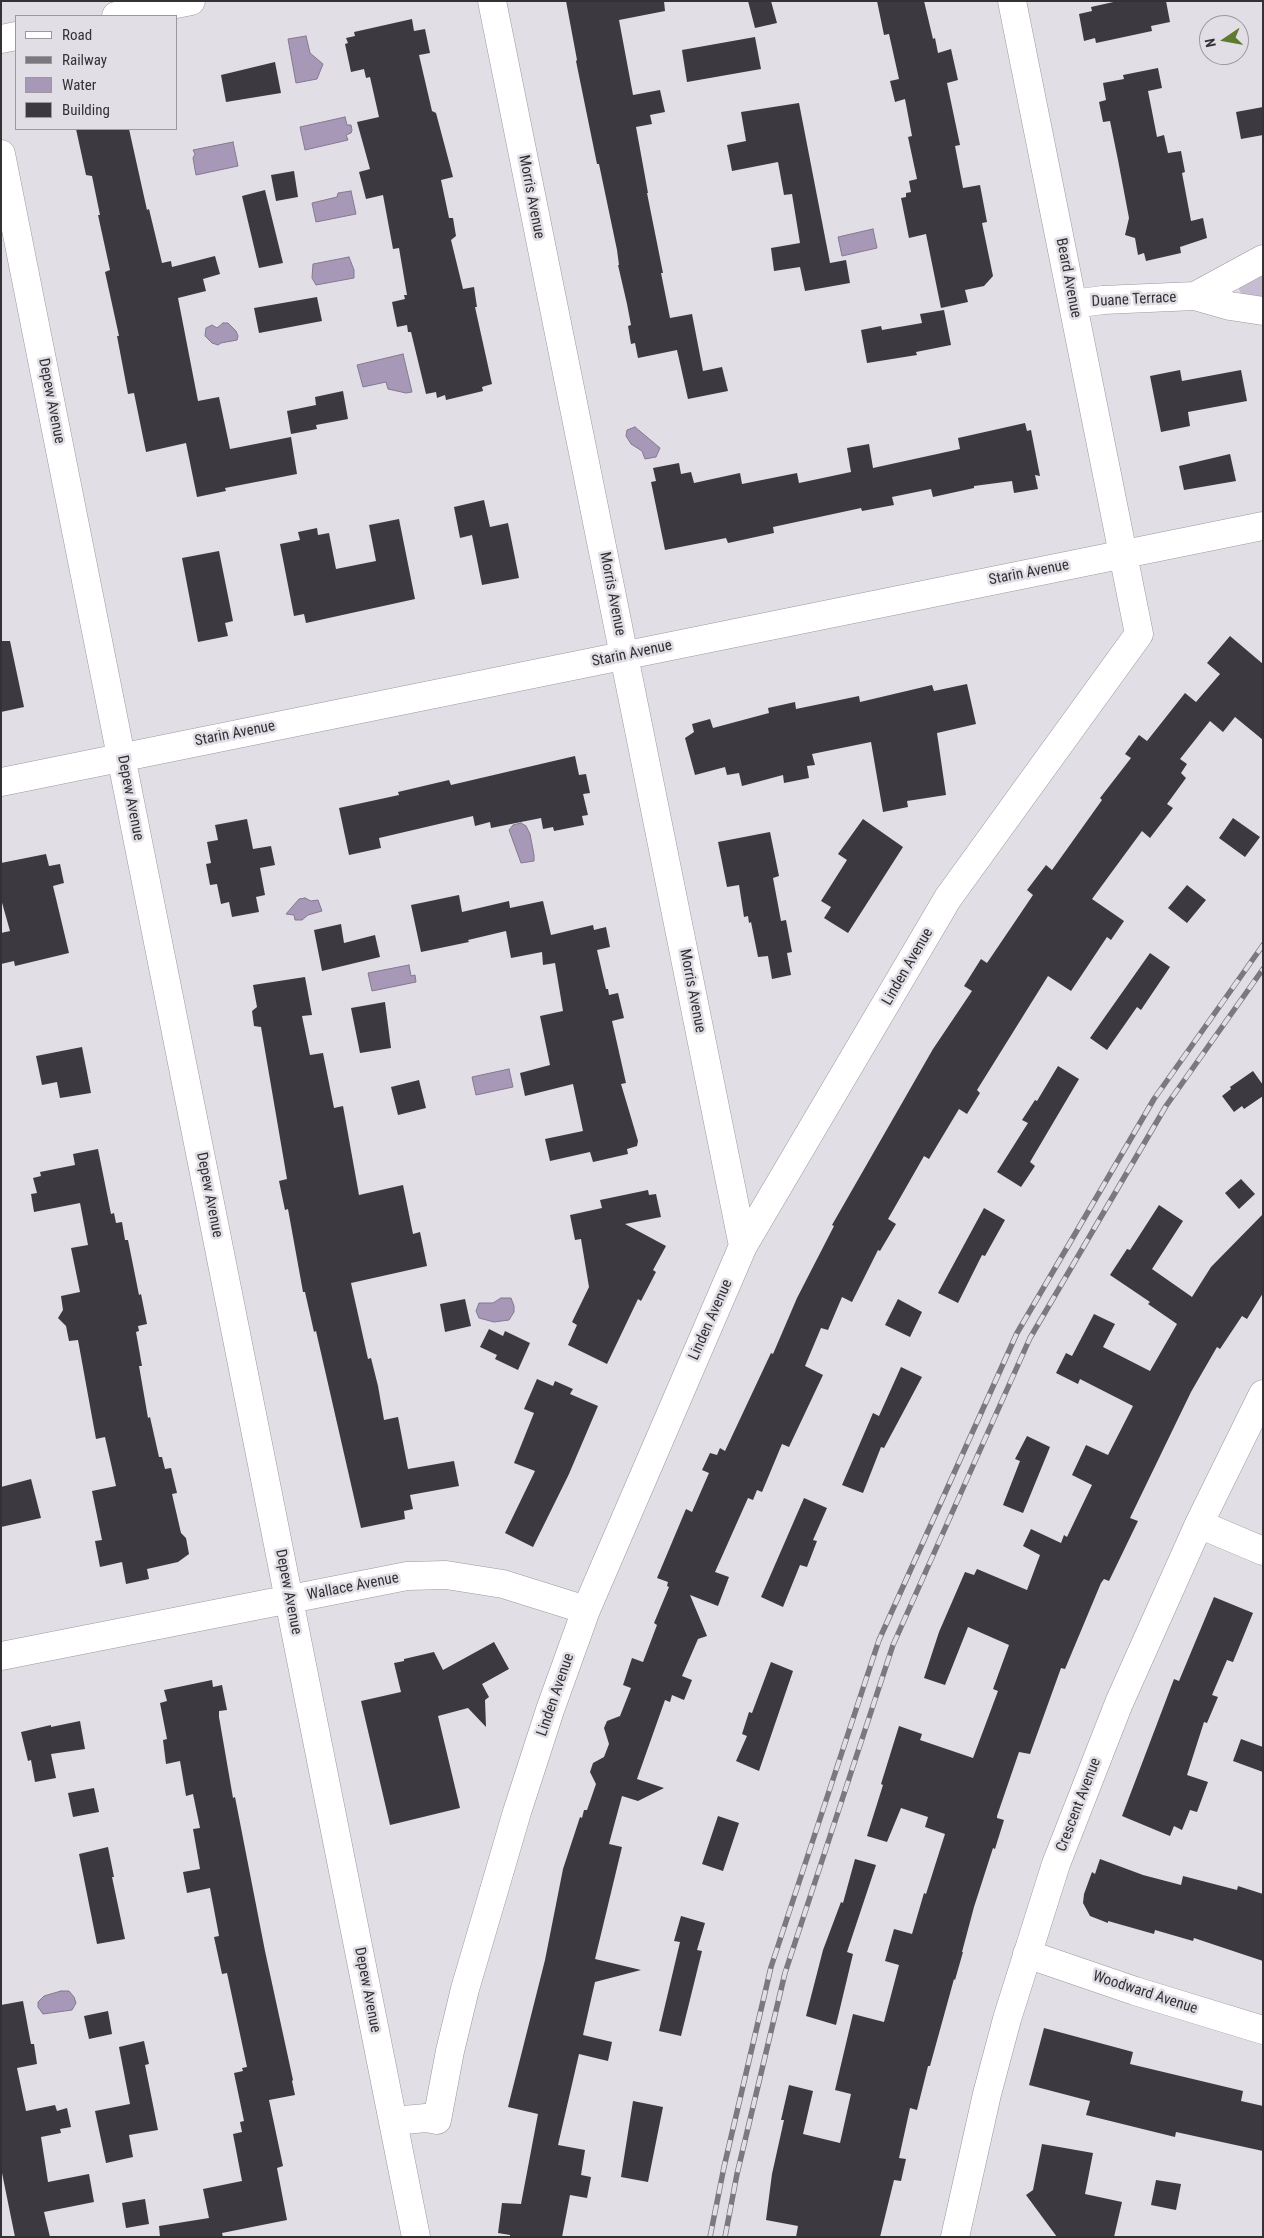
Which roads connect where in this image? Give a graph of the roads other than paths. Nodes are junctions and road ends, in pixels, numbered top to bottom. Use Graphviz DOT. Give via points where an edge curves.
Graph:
graph roads {
  1 [pos="191,1"];
  2 [pos="492,1"];
  3 [pos="1012,1"];
  4 [pos="121,15"];
  5 [pos="15,36"];
  6 [pos="1,39"];
  7 [pos="1,154"];
  8 [pos="1263,259"];
  9 [pos="1196,296"];
  10 [pos="1073,304"];
  11 [pos="1263,310"];
  12 [pos="1263,526"];
  13 [pos="1123,554"];
  14 [pos="624,656"];
  15 [pos="122,757"];
  16 [pos="1,782"];
  17 [pos="743,1246"];
  18 [pos="1263,1394"];
  19 [pos="1200,1524"];
  20 [pos="1263,1551"];
  21 [pos="290,1599"];
  22 [pos="586,1610"];
  23 [pos="1,1656"];
  24 [pos="1027,1954"];
  25 [pos="1263,2030"];
  26 [pos="393,2121"];
  27 [pos="416,2237"];
  28 [pos="955,2237"];
  1 -- 4 [label="street"];
  2 -- 14 [label="street, Morris Avenue"];
  3 -- 10 [label="street, Beard Avenue"];
  5 -- 6 [label="street"];
  7 -- 15 [label="street, Depew Avenue"];
  8 -- 9 [label="street, Duane Terrace"];
  9 -- 10 [label="street, Duane Terrace"];
  9 -- 11 [label="street, Duane Terrace" via="1244,309"];
  10 -- 13 [label="street, Beard Avenue"];
  12 -- 13 [label="street, Starin Avenue"];
  13 -- 14 [label="street, Starin Avenue"];
  13 -- 17 [label="street, Linden Avenue" via="1139,634 948,898"];
  14 -- 15 [label="street, Starin Avenue"];
  14 -- 17 [label="street, Morris Avenue"];
  15 -- 16 [label="street, Starin Avenue"];
  15 -- 21 [label="street, Depew Avenue"];
  17 -- 22 [label="street, Linden Avenue"];
  18 -- 19 [label="street, Crescent Avenue"];
  19 -- 20 [label="street"];
  19 -- 24 [label="street, Crescent Avenue" via="1086,1783"];
  21 -- 22 [label="street, Wallace Avenue" via="407,1576 446,1575 503,1584"];
  21 -- 23 [label="street, Wallace Avenue"];
  21 -- 26 [label="street, Depew Avenue"];
  22 -- 26 [label="street, Linden Avenue" via="550,1710 486,1915 450,2051 437,2120"];
  24 -- 25 [label="street, Woodward Avenue"];
  24 -- 28 [label="street, Crescent Avenue" via="987,2094"];
  26 -- 27 [label="street, Depew Avenue"];
}
